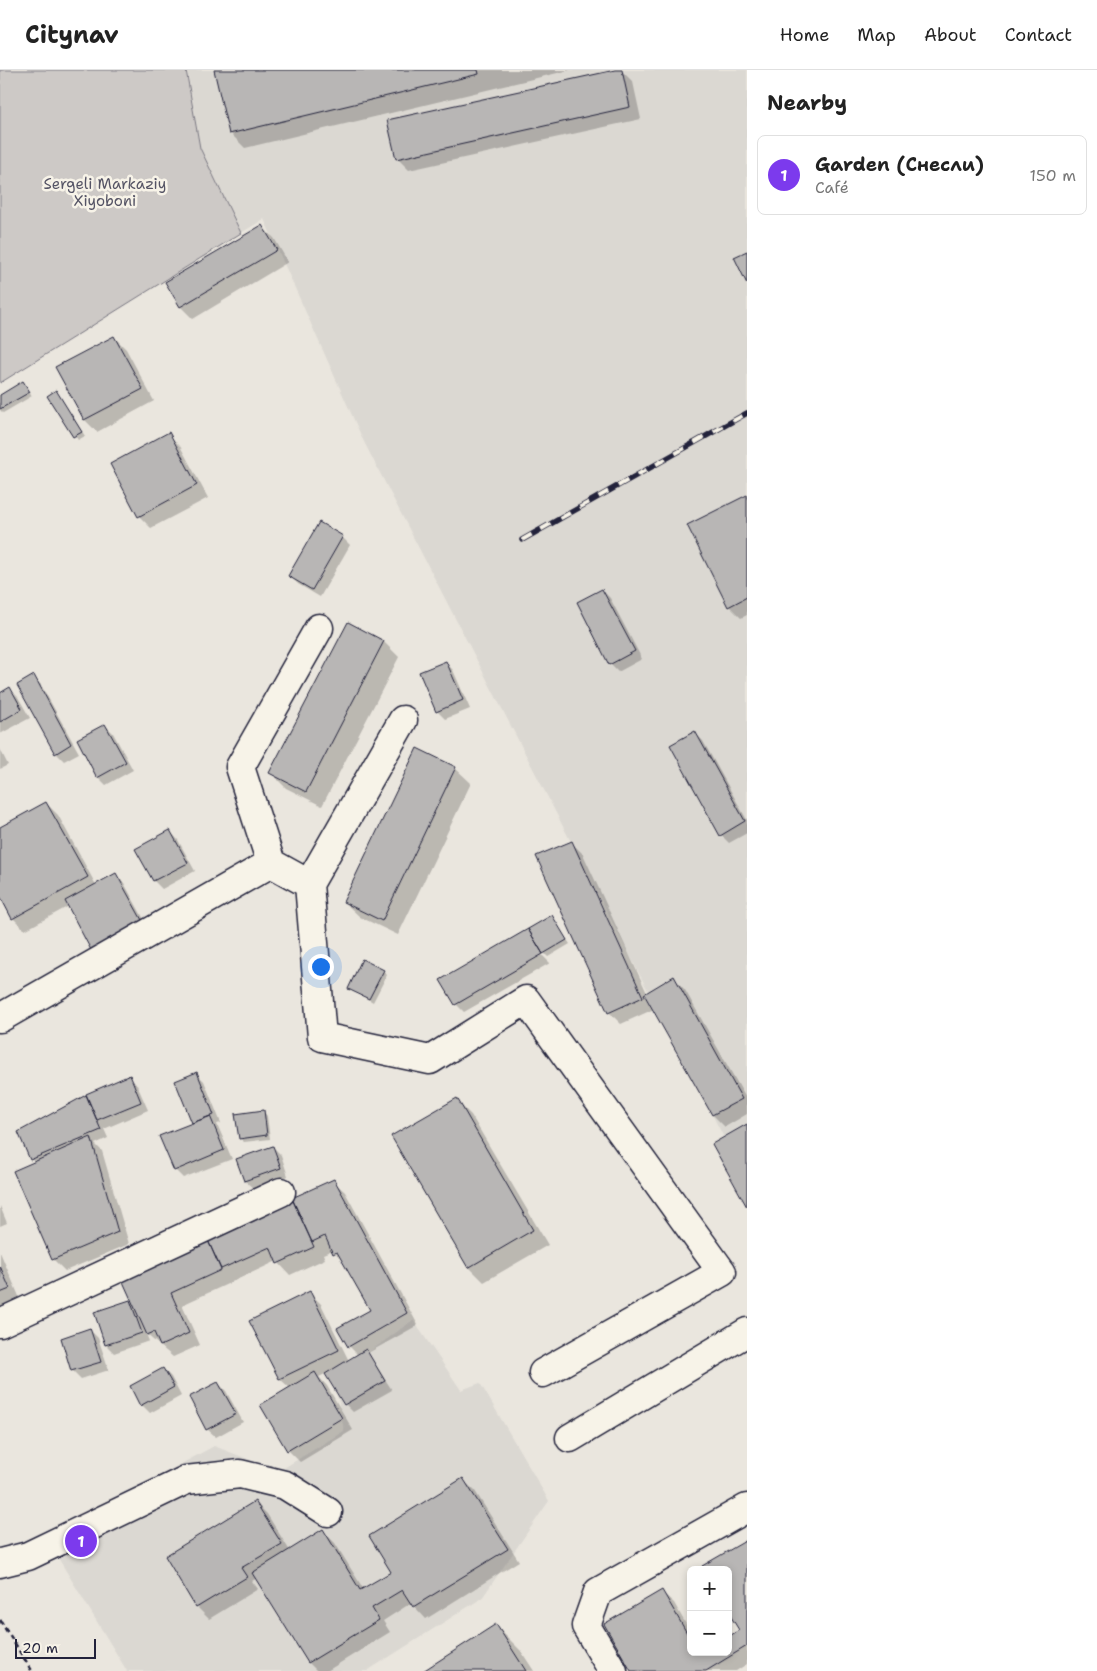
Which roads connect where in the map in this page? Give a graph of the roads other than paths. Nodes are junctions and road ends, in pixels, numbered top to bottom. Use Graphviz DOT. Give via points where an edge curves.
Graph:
graph roads {
  1 [pos="320,628"];
  2 [pos="403,720"];
  3 [pos="271,863"];
  4 [pos="309,884"];
  5 [pos="0,1018"];
  6 [pos="281,1192"];
  7 [pos="0,1323"];
  8 [pos="747,1332"];
  9 [pos="543,1373"];
  10 [pos="570,1438"];
  11 [pos="747,1508"];
  12 [pos="328,1512"];
  13 [pos="0,1564"];
  14 [pos="613,1671"];
  1 -- 3 [label="lane" via="240,767"];
  2 -- 4 [label="lane"];
  3 -- 4 [label="lane"];
  3 -- 5 [label="lane"];
  4 -- 9 [label="lane" via="322,1037 430,1060 526,1000 722,1272"];
  6 -- 7 [label="lane"];
  8 -- 10 [label="lane"];
  11 -- 14 [label="lane" via="598,1592 586,1626"];
  12 -- 13 [label="lane" via="285,1485 240,1474 186,1480 28,1556"];
}
